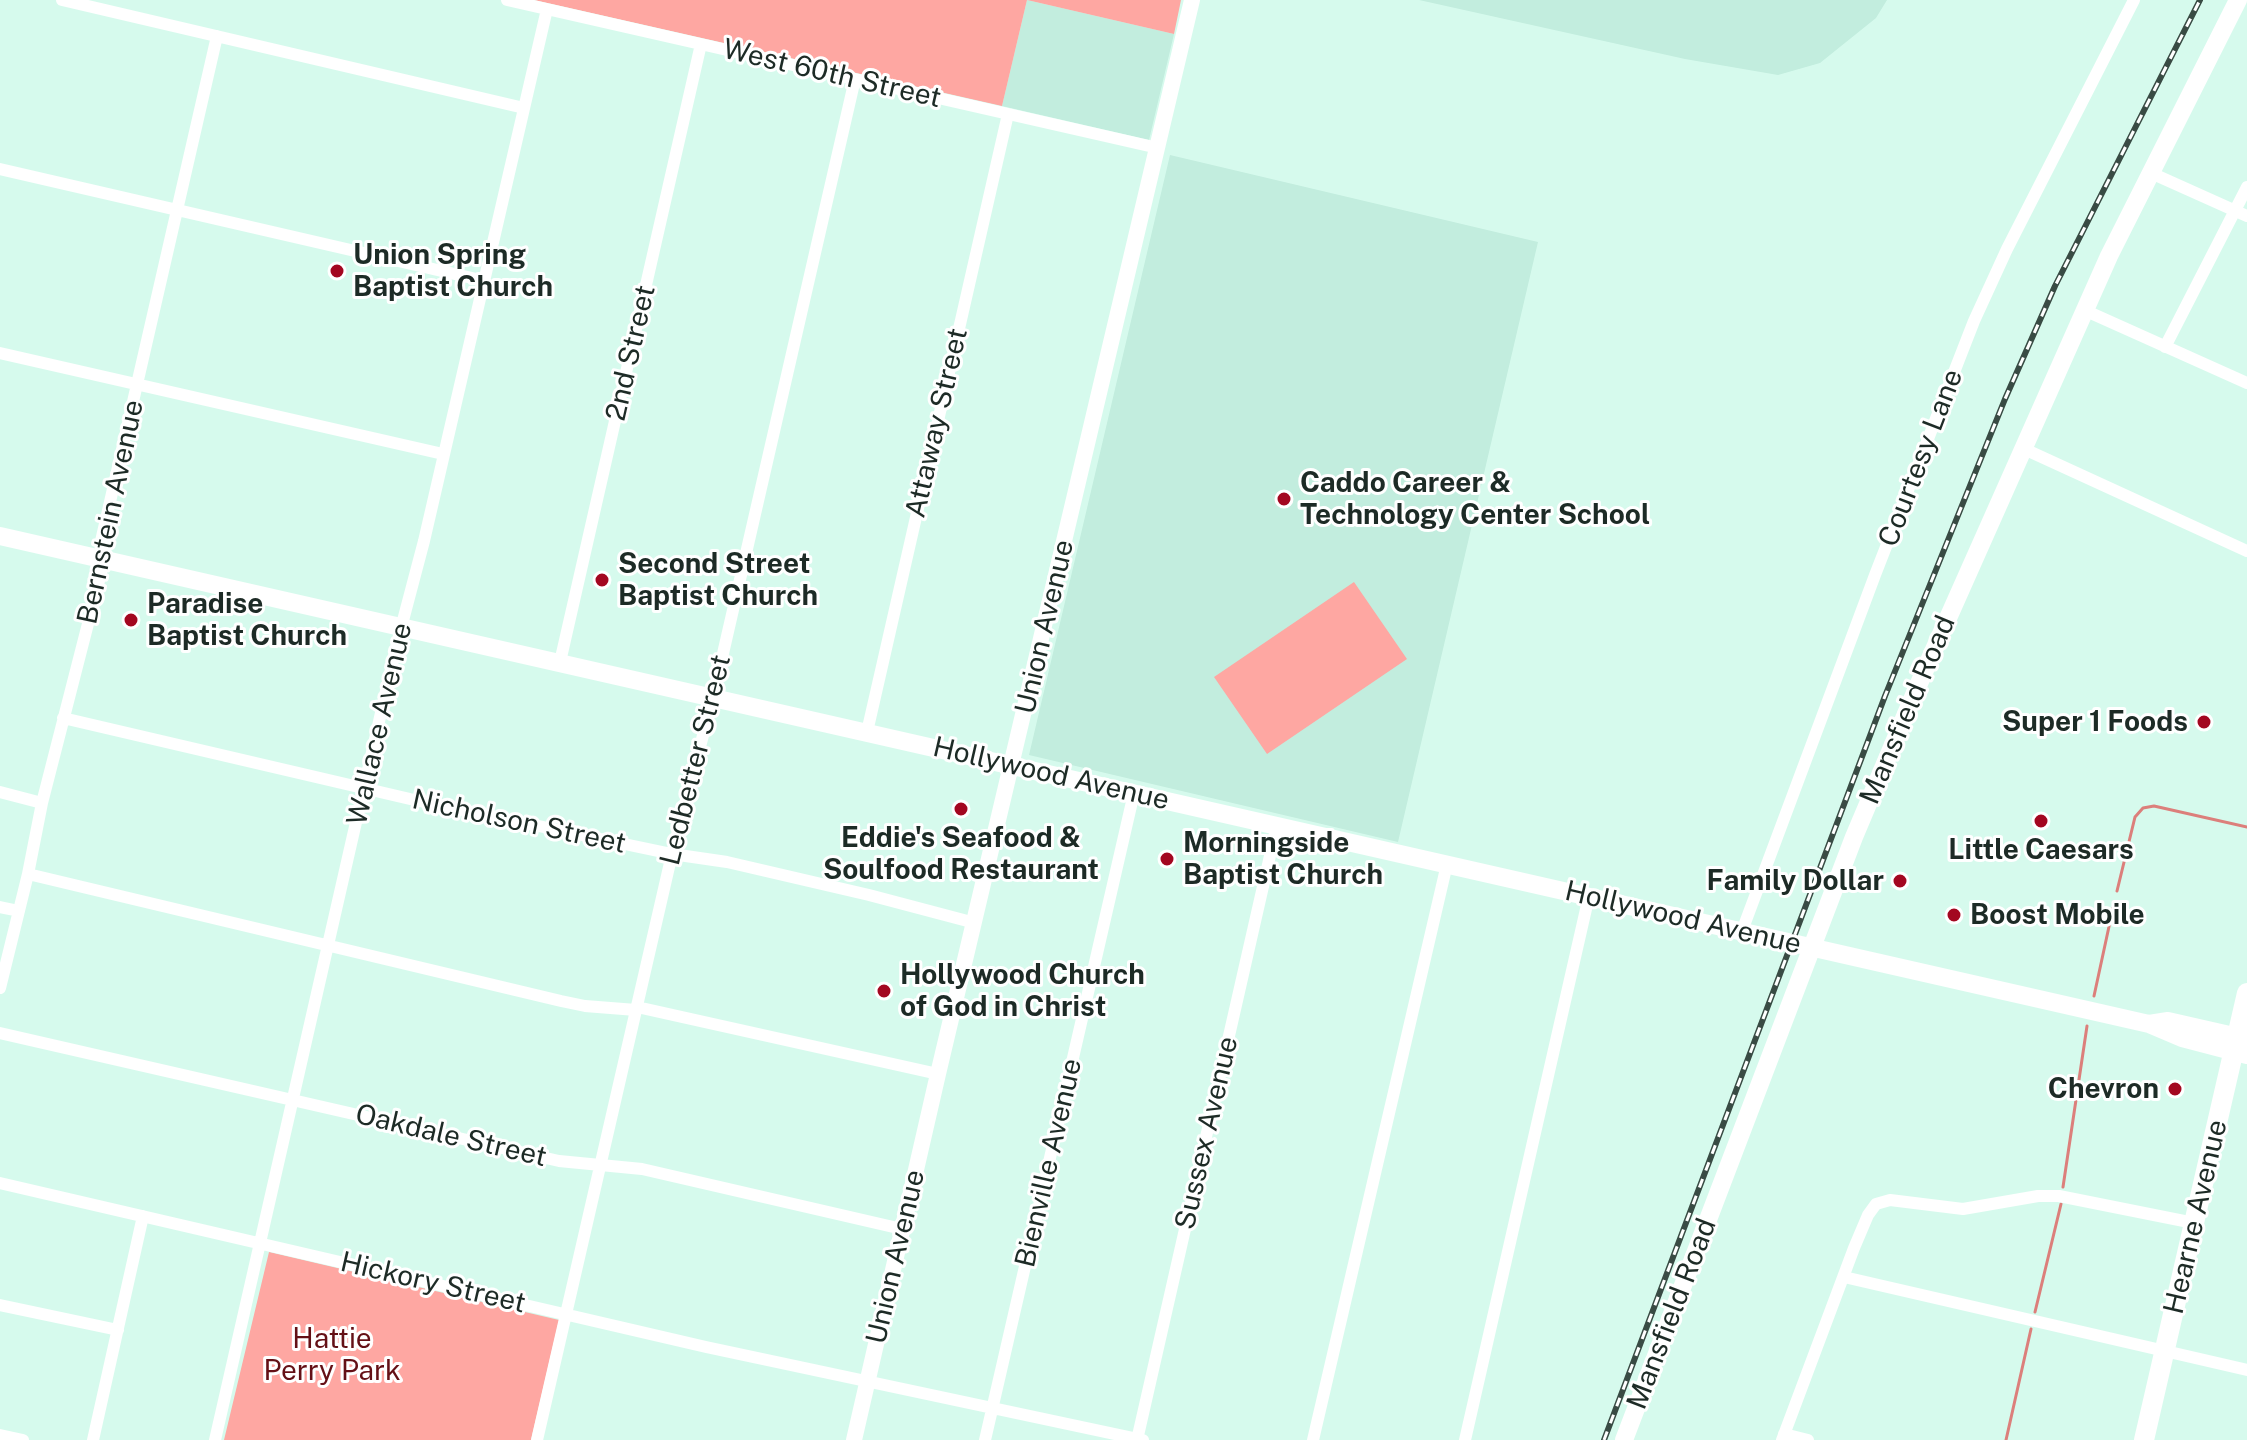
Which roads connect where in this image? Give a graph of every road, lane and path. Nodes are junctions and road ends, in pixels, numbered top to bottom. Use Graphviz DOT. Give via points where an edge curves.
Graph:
graph roads {
  1 [pos="62,0"];
  2 [pos="507,0"];
  3 [pos="1192,0"];
  4 [pos="2134,0"];
  5 [pos="2238,0"];
  6 [pos="547,9"];
  7 [pos="217,36"];
  8 [pos="701,44"];
  9 [pos="855,79"];
  10 [pos="524,108"];
  11 [pos="1008,114"];
  12 [pos="1158,148"];
  13 [pos="0,169"];
  14 [pos="2151,173"];
  15 [pos="2247,187"];
  16 [pos="177,210"];
  17 [pos="2241,214"];
  18 [pos="485,281"];
  19 [pos="2084,310"];
  20 [pos="2165,347"];
  21 [pos="0,353"];
  22 [pos="2247,383"];
  23 [pos="137,384"];
  24 [pos="2022,448"];
  25 [pos="443,454"];
  26 [pos="0,536"];
  27 [pos="2247,551"];
  28 [pos="103,559"];
  29 [pos="402,627"];
  30 [pos="560,662"];
  31 [pos="713,697"];
  32 [pos="63,718"];
  33 [pos="867,732"];
  34 [pos="1013,765"];
  35 [pos="364,787"];
  36 [pos="0,792"];
  37 [pos="1134,793"];
  38 [pos="42,803"];
  39 [pos="1277,825"];
  40 [pos="672,854"];
  41 [pos="1447,864"];
  42 [pos="28,874"];
  43 [pos="1589,896"];
  44 [pos="0,907"];
  45 [pos="19,911"];
  46 [pos="975,923"];
  47 [pos="1742,931"];
  48 [pos="329,944"];
  49 [pos="1813,947"];
  50 [pos="0,988"];
  51 [pos="2247,993"];
  52 [pos="636,1009"];
  53 [pos="0,1033"];
  54 [pos="2242,1046"];
  55 [pos="938,1074"];
  56 [pos="294,1099"];
  57 [pos="600,1164"];
  58 [pos="0,1183"];
  59 [pos="143,1216"];
  60 [pos="2194,1223"];
  61 [pos="902,1229"];
  62 [pos="260,1244"];
  63 [pos="1844,1277"];
  64 [pos="0,1305"];
  65 [pos="566,1314"];
  66 [pos="118,1330"];
  67 [pos="2165,1350"];
  68 [pos="2247,1370"];
  69 [pos="867,1381"];
  70 [pos="992,1407"];
  71 [pos="0,1435"];
  72 [pos="1783,1437"];
  73 [pos="23,1440"];
  74 [pos="93,1440"];
  75 [pos="215,1440"];
  76 [pos="537,1440"];
  77 [pos="854,1440"];
  78 [pos="985,1440"];
  79 [pos="1139,1440"];
  80 [pos="1313,1440"];
  81 [pos="1465,1440"];
  82 [pos="1624,1440"];
  83 [pos="1808,1440"];
  84 [pos="2144,1440"];
  1 -- 7 [label="street"];
  2 -- 6 [label="street, West 60th Street"];
  3 -- 12 [label="street, Union Avenue"];
  4 -- 47 [label="street, Courtesy Lane" via="1974,321"];
  5 -- 14 [label="main road, Mansfield Road"];
  6 -- 8 [label="street, West 60th Street"];
  6 -- 10 [label="street, Wallace Avenue"];
  7 -- 10 [label="street"];
  7 -- 16 [label="street, Bernstein Avenue"];
  8 -- 9 [label="street, West 60th Street"];
  8 -- 30 [label="street, 2nd Street"];
  9 -- 11 [label="street, West 60th Street"];
  9 -- 31 [label="street, Ledbetter Street"];
  10 -- 18 [label="street, Wallace Avenue"];
  11 -- 12 [label="street, West 60th Street"];
  11 -- 33 [label="street, Attaway Street"];
  12 -- 34 [label="street, Union Avenue"];
  13 -- 16 [label="street"];
  14 -- 17 [label="street"];
  14 -- 19 [label="main road, Mansfield Road"];
  15 -- 17 [label="street"];
  16 -- 18 [label="street"];
  16 -- 23 [label="street, Bernstein Avenue"];
  17 -- 20 [label="street"];
  18 -- 25 [label="street, Wallace Avenue"];
  19 -- 20 [label="street"];
  19 -- 24 [label="main road, Mansfield Road"];
  20 -- 22 [label="street"];
  21 -- 23 [label="street"];
  23 -- 25 [label="street"];
  23 -- 28 [label="street, Bernstein Avenue" via="101,541"];
  24 -- 27 [label="street"];
  24 -- 49 [label="main road, Mansfield Road" via="1902,722"];
  25 -- 29 [label="street, Wallace Avenue"];
  26 -- 28 [label="main road, Hollywood Avenue"];
  28 -- 29 [label="main road, Hollywood Avenue"];
  28 -- 32 [label="street, Bernstein Avenue"];
  29 -- 30 [label="main road, Hollywood Avenue"];
  29 -- 35 [label="street, Wallace Avenue"];
  30 -- 31 [label="main road, Hollywood Avenue"];
  31 -- 33 [label="main road, Hollywood Avenue"];
  31 -- 40 [label="street, Ledbetter Street"];
  32 -- 35 [label="street, Nicholson Street"];
  32 -- 38 [label="street, Bernstein Avenue"];
  33 -- 34 [label="main road, Hollywood Avenue"];
  34 -- 37 [label="main road, Hollywood Avenue"];
  34 -- 46 [label="street, Union Avenue"];
  35 -- 40 [label="street, Nicholson Street"];
  35 -- 48 [label="street, Wallace Avenue"];
  36 -- 38 [label="street"];
  37 -- 39 [label="main road, Hollywood Avenue"];
  37 -- 70 [label="street, Bienville Avenue"];
  38 -- 42 [label="street, Bernstein Avenue"];
  39 -- 41 [label="main road, Hollywood Avenue"];
  39 -- 79 [label="street, Sussex Avenue"];
  40 -- 46 [label="street, Nicholson Street" via="727,862"];
  40 -- 52 [label="street, Ledbetter Street"];
  41 -- 43 [label="main road, Hollywood Avenue"];
  41 -- 80 [label="street"];
  42 -- 45 [label="street, Bernstein Avenue"];
  42 -- 48 [label="street"];
  43 -- 47 [label="main road, Hollywood Avenue"];
  43 -- 81 [label="street"];
  44 -- 45 [label="street"];
  45 -- 50 [label="street, Bernstein Avenue"];
  46 -- 55 [label="street, Union Avenue"];
  47 -- 49 [label="main road, Hollywood Avenue"];
  48 -- 52 [label="street" via="585,1006"];
  48 -- 56 [label="street, Wallace Avenue"];
  49 -- 54 [label="main road, Hollywood Avenue" via="2149,1024 2182,1038"];
  49 -- 82 [label="main road, Mansfield Road"];
  51 -- 54 [label="main road, Hearne Avenue"];
  52 -- 55 [label="street"];
  52 -- 57 [label="street, Ledbetter Street"];
  53 -- 56 [label="street, Oakdale Street"];
  54 -- 60 [label="main road, Hearne Avenue"];
  55 -- 61 [label="street, Union Avenue"];
  56 -- 57 [label="street, Oakdale Street" via="559,1161"];
  56 -- 62 [label="street, Wallace Avenue"];
  57 -- 61 [label="street, Oakdale Street"];
  57 -- 65 [label="street, Ledbetter Street"];
  58 -- 59 [label="street, Hickory Street"];
  59 -- 62 [label="street, Hickory Street"];
  59 -- 66 [label="street"];
  60 -- 63 [label="street" via="2059,1196 1963,1209 1890,1200 1876,1204 1868,1215"];
  60 -- 67 [label="main road, Hearne Avenue"];
  61 -- 69 [label="street, Union Avenue"];
  62 -- 65 [label="street, Hickory Street"];
  62 -- 75 [label="street, Wallace Avenue"];
  63 -- 67 [label="street"];
  63 -- 72 [label="street"];
  64 -- 66 [label="street"];
  65 -- 69 [label="street, Hickory Street"];
  65 -- 76 [label="street, Ledbetter Street"];
  66 -- 74 [label="street"];
  67 -- 68 [label="street"];
  67 -- 84 [label="main road, Hearne Avenue"];
  69 -- 70 [label="street, Hickory Street"];
  69 -- 77 [label="street, Union Avenue"];
  70 -- 78 [label="street, Bienville Avenue"];
  70 -- 79 [label="street, Hickory Street"];
  71 -- 73 [label="street"];
  72 -- 83 [label="street"];
}
